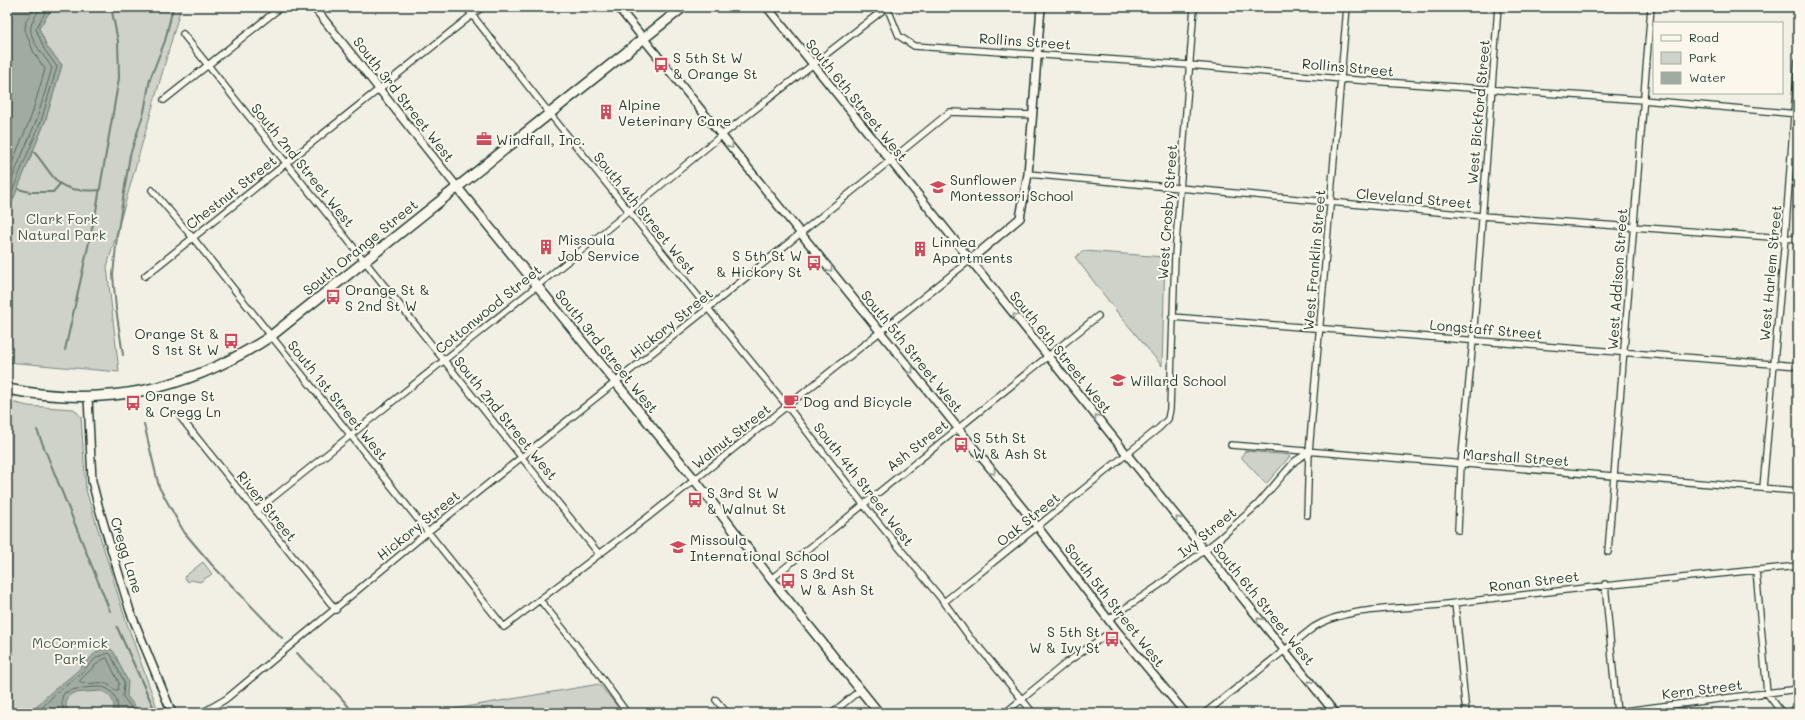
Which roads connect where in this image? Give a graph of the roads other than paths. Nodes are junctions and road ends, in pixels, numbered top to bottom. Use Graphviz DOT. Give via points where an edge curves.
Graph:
graph roads {
  1 [pos="281,7"];
  2 [pos="314,7"];
  3 [pos="466,7"];
  4 [pos="482,7"];
  5 [pos="618,7"];
  6 [pos="683,7"];
  7 [pos="766,7"];
  8 [pos="887,7"];
  9 [pos="1041,7"];
  10 [pos="1194,7"];
  11 [pos="1347,7"];
  12 [pos="1498,7"];
  13 [pos="1650,7"];
  14 [pos="472,15"];
  15 [pos="183,34"];
  16 [pos="644,39"];
  17 [pos="1038,54"];
  18 [pos="1798,61"];
  19 [pos="812,64"];
  20 [pos="208,65"];
  21 [pos="1189,65"];
  22 [pos="1342,79"];
  23 [pos="379,88"];
  24 [pos="1492,90"];
  25 [pos="164,100"];
  26 [pos="1643,100"];
  27 [pos="550,114"];
  28 [pos="1796,114"];
  29 [pos="1033,115"];
  30 [pos="722,135"];
  31 [pos="889,161"];
  32 [pos="287,164"];
  33 [pos="1028,174"];
  34 [pos="457,187"];
  35 [pos="1180,188"];
  36 [pos="152,190"];
  37 [pos="1330,203"];
  38 [pos="628,210"];
  39 [pos="1482,216"];
  40 [pos="1633,227"];
  41 [pos="801,233"];
  42 [pos="192,238"];
  43 [pos="1786,238"];
  44 [pos="1798,239"];
  45 [pos="970,260"];
  46 [pos="365,261"];
  47 [pos="145,276"];
  48 [pos="538,285"];
  49 [pos="707,309"];
  50 [pos="1098,316"];
  51 [pos="1172,317"];
  52 [pos="1320,328"];
  53 [pos="879,331"];
  54 [pos="271,336"];
  55 [pos="1474,340"];
  56 [pos="1624,353"];
  57 [pos="1047,356"];
  58 [pos="444,360"];
  59 [pos="1774,364"];
  60 [pos="1798,366"];
  61 [pos="615,382"];
  62 [pos="7,390"];
  63 [pos="88,397"];
  64 [pos="788,407"];
  65 [pos="181,418"];
  66 [pos="1168,419"];
  67 [pos="958,429"];
  68 [pos="351,435"];
  69 [pos="1232,445"];
  70 [pos="1309,452"];
  71 [pos="1126,454"];
  72 [pos="522,456"];
  73 [pos="1461,465"];
  74 [pos="1614,477"];
  75 [pos="695,480"];
  76 [pos="1763,488"];
  77 [pos="1798,491"];
  78 [pos="863,504"];
  79 [pos="256,511"];
  80 [pos="1308,515"];
  81 [pos="1037,526"];
  82 [pos="1458,530"];
  83 [pos="429,531"];
  84 [pos="1204,551"];
  85 [pos="1608,552"];
  86 [pos="599,554"];
  87 [pos="1798,566"];
  88 [pos="1756,570"];
  89 [pos="771,579"];
  90 [pos="1605,584"];
  91 [pos="540,600"];
  92 [pos="944,602"];
  93 [pos="1455,603"];
  94 [pos="336,610"];
  95 [pos="1109,619"];
  96 [pos="504,627"];
  97 [pos="1120,634"];
  98 [pos="1284,650"];
  99 [pos="1798,688"];
  100 [pos="860,690"];
  101 [pos="1767,693"];
  102 [pos="716,700"];
  103 [pos="1022,700"];
  104 [pos="1798,708"];
  105 [pos="172,713"];
  106 [pos="202,713"];
  107 [pos="627,713"];
  108 [pos="727,713"];
  109 [pos="832,713"];
  110 [pos="879,713"];
  111 [pos="1005,713"];
  112 [pos="1033,713"];
  113 [pos="1185,713"];
  114 [pos="1205,713"];
  115 [pos="1335,713"];
  116 [pos="1466,713"];
  117 [pos="1608,713"];
  118 [pos="1617,713"];
  119 [pos="1782,713"];
  120 [pos="1792,713"];
  1 -- 20 [label="street"];
  2 -- 23 [label="street, South 3rd Street West"];
  3 -- 14 [label="street, South 4th Street West"];
  4 -- 14 [label="street, Chestnut Street"];
  5 -- 16 [label="street, South 5th Street West"];
  6 -- 16 [label="main road, South Orange Street"];
  7 -- 19 [label="street, South 6th Street West"];
  8 -- 17 [label="street, Rollins Street" via="899,36 914,46"];
  8 -- 19 [label="street, Cottonwood Street"];
  9 -- 17 [label="street"];
  10 -- 21 [label="street, West Crosby Street"];
  11 -- 22 [label="street, West Franklin Street"];
  12 -- 24 [label="street, West Bickford Street"];
  13 -- 26 [label="street, West Addison Street"];
  14 -- 23 [label="street, Chestnut Street"];
  14 -- 27 [label="street, South 4th Street West"];
  15 -- 20 [label="street, South 2nd Street West"];
  16 -- 27 [label="main road, South Orange Street"];
  16 -- 30 [label="street, South 5th Street West"];
  17 -- 21 [label="street, Rollins Street"];
  17 -- 29 [label="street"];
  18 -- 28 [label="street, West Harlem Street"];
  19 -- 30 [label="street, Cottonwood Street"];
  19 -- 31 [label="street, South 6th Street West"];
  20 -- 25 [label="street"];
  20 -- 32 [label="street, South 2nd Street West"];
  21 -- 22 [label="street, Rollins Street"];
  21 -- 35 [label="street, West Crosby Street"];
  22 -- 24 [label="street, Rollins Street"];
  22 -- 37 [label="street, West Franklin Street"];
  23 -- 32 [label="street, Chestnut Street"];
  23 -- 34 [label="street, South 3rd Street West"];
  24 -- 26 [label="street, Rollins Street"];
  24 -- 39 [label="street, West Bickford Street"];
  26 -- 28 [label="street, Rollins Street"];
  26 -- 40 [label="street, West Addison Street"];
  27 -- 34 [label="main road, South Orange Street"];
  27 -- 38 [label="street, South 4th Street West"];
  28 -- 43 [label="street, West Harlem Street"];
  29 -- 31 [label="street, Hickory Street" via="950,112"];
  29 -- 33 [label="street"];
  30 -- 38 [label="street, Cottonwood Street"];
  30 -- 41 [label="street, South 5th Street West, one-way"];
  31 -- 41 [label="street, Hickory Street"];
  31 -- 45 [label="street, South 6th Street West"];
  32 -- 42 [label="street, Chestnut Street"];
  32 -- 46 [label="street, South 2nd Street West"];
  33 -- 35 [label="street, Cleveland Street"];
  33 -- 45 [label="street" via="1020,218"];
  34 -- 46 [label="main road, South Orange Street"];
  34 -- 48 [label="main road, South 3rd Street West"];
  35 -- 37 [label="street, Cleveland Street"];
  35 -- 51 [label="street, West Crosby Street"];
  36 -- 42 [label="street, South 1st Street West"];
  37 -- 39 [label="street, Cleveland Street"];
  37 -- 52 [label="street, West Franklin Street"];
  38 -- 48 [label="street, Cottonwood Street"];
  38 -- 49 [label="street, South 4th Street West"];
  39 -- 40 [label="street, Cleveland Street"];
  39 -- 55 [label="street, West Bickford Street"];
  40 -- 43 [label="street, Cleveland Street"];
  40 -- 56 [label="street, West Addison Street"];
  41 -- 49 [label="street, Hickory Street"];
  41 -- 53 [label="street, South 5th Street West, one-way"];
  42 -- 47 [label="street, Chestnut Street"];
  42 -- 54 [label="street, South 1st Street West"];
  43 -- 44 [label="street, Cleveland Street"];
  43 -- 59 [label="street, West Harlem Street"];
  45 -- 53 [label="street, Walnut Street"];
  57 -- 45 [label="street, South 6th Street West, one-way"];
  46 -- 54 [label="main road, South Orange Street"];
  46 -- 58 [label="street, South 2nd Street West"];
  48 -- 58 [label="street, Cottonwood Street"];
  48 -- 61 [label="main road, South 3rd Street West"];
  49 -- 61 [label="street, Hickory Street"];
  49 -- 64 [label="street, South 4th Street West"];
  50 -- 57 [label="street, Ash Street"];
  51 -- 52 [label="street, Longstaff Street"];
  51 -- 66 [label="street, West Crosby Street"];
  52 -- 55 [label="street, Longstaff Street"];
  52 -- 70 [label="street, West Franklin Street"];
  53 -- 64 [label="street, Walnut Street"];
  53 -- 67 [label="street, South 5th Street West, one-way"];
  54 -- 63 [label="main road, South Orange Street" via="220,366 168,385 115,396"];
  54 -- 68 [label="street, South 1st Street West"];
  55 -- 56 [label="street, Longstaff Street"];
  55 -- 73 [label="street, West Bickford Street"];
  56 -- 59 [label="street, Longstaff Street"];
  56 -- 74 [label="street, West Addison Street"];
  57 -- 67 [label="street, Ash Street"];
  71 -- 57 [label="street, South 6th Street West, one-way"];
  58 -- 68 [label="street, Cottonwood Street"];
  58 -- 72 [label="street, South 2nd Street West"];
  59 -- 60 [label="street, Longstaff Street"];
  59 -- 76 [label="street, West Harlem Street"];
  61 -- 72 [label="street, Hickory Street"];
  61 -- 75 [label="main road, South 3rd Street West"];
  62 -- 63 [label="main road, South Orange Street" via="38,395"];
  63 -- 105 [label="street, Cregg Lane" via="91,469 97,499 130,611"];
  64 -- 75 [label="street, Walnut Street"];
  64 -- 78 [label="street, South 4th Street West"];
  65 -- 79 [label="street, River Street"];
  66 -- 71 [label="street, Oak Street"];
  67 -- 78 [label="street, Ash Street"];
  67 -- 81 [label="street, South 5th Street West, one-way"];
  68 -- 79 [label="street, Cottonwood Street"];
  68 -- 83 [label="street, South 1st Street West"];
  69 -- 70 [label="street, Marshall Street"];
  70 -- 73 [label="street, Marshall Street"];
  70 -- 80 [label="street, West Franklin Street"];
  70 -- 84 [label="street, Ivy Street" via="1294,460 1247,515"];
  71 -- 81 [label="street, Oak Street"];
  84 -- 71 [label="street, South 6th Street West, one-way"];
  72 -- 83 [label="street, Hickory Street"];
  72 -- 86 [label="street, South 2nd Street West"];
  73 -- 74 [label="street, Marshall Street"];
  73 -- 82 [label="street, West Bickford Street"];
  74 -- 76 [label="street, Marshall Street"];
  74 -- 85 [label="street, West Addison Street"];
  75 -- 86 [label="street, Walnut Street"];
  75 -- 89 [label="main road, South 3rd Street West"];
  76 -- 77 [label="street, Marshall Street"];
  78 -- 89 [label="street, Ash Street"];
  78 -- 92 [label="street, South 4th Street West"];
  79 -- 94 [label="street, River Street"];
  81 -- 92 [label="street, Oak Street"];
  81 -- 95 [label="street, South 5th Street West"];
  83 -- 94 [label="street, Hickory Street"];
  83 -- 96 [label="street, South 1st Street West"];
  84 -- 95 [label="street, Ivy Street"];
  98 -- 84 [label="street, South 6th Street West, one-way"];
  86 -- 91 [label="street, Walnut Street"];
  87 -- 88 [label="street, Ronan Street"];
  88 -- 90 [label="street, Ronan Street"];
  88 -- 101 [label="street"];
  89 -- 100 [label="main road, South 3rd Street West"];
  90 -- 93 [label="street, Ronan Street"];
  90 -- 118 [label="street"];
  91 -- 96 [label="street, Walnut Street"];
  91 -- 107 [label="street"];
  92 -- 103 [label="street, South 4th Street West" via="970,638"];
  93 -- 98 [label="street, Ronan Street" via="1333,617 1314,627"];
  93 -- 116 [label="street"];
  94 -- 106 [label="street, Hickory Street" via="226,699"];
  95 -- 97 [label="street, South 5th Street West"];
  97 -- 103 [label="street" via="1106,635 1066,663"];
  97 -- 113 [label="street, South 5th Street West"];
  98 -- 114 [label="street, Ronan Street"];
  115 -- 98 [label="street, South 6th Street West, one-way"];
  99 -- 101 [label="street, Kern Street"];
  100 -- 109 [label="street"];
  100 -- 110 [label="main road, South 3rd Street West"];
  101 -- 118 [label="street, Kern Street"];
  101 -- 119 [label="street"];
  102 -- 108 [label="street"];
  103 -- 111 [label="street"];
  103 -- 112 [label="street, South 4th Street West"];
  104 -- 120 [label="main road"];
  117 -- 118 [label="street, Kern Street"];
}
